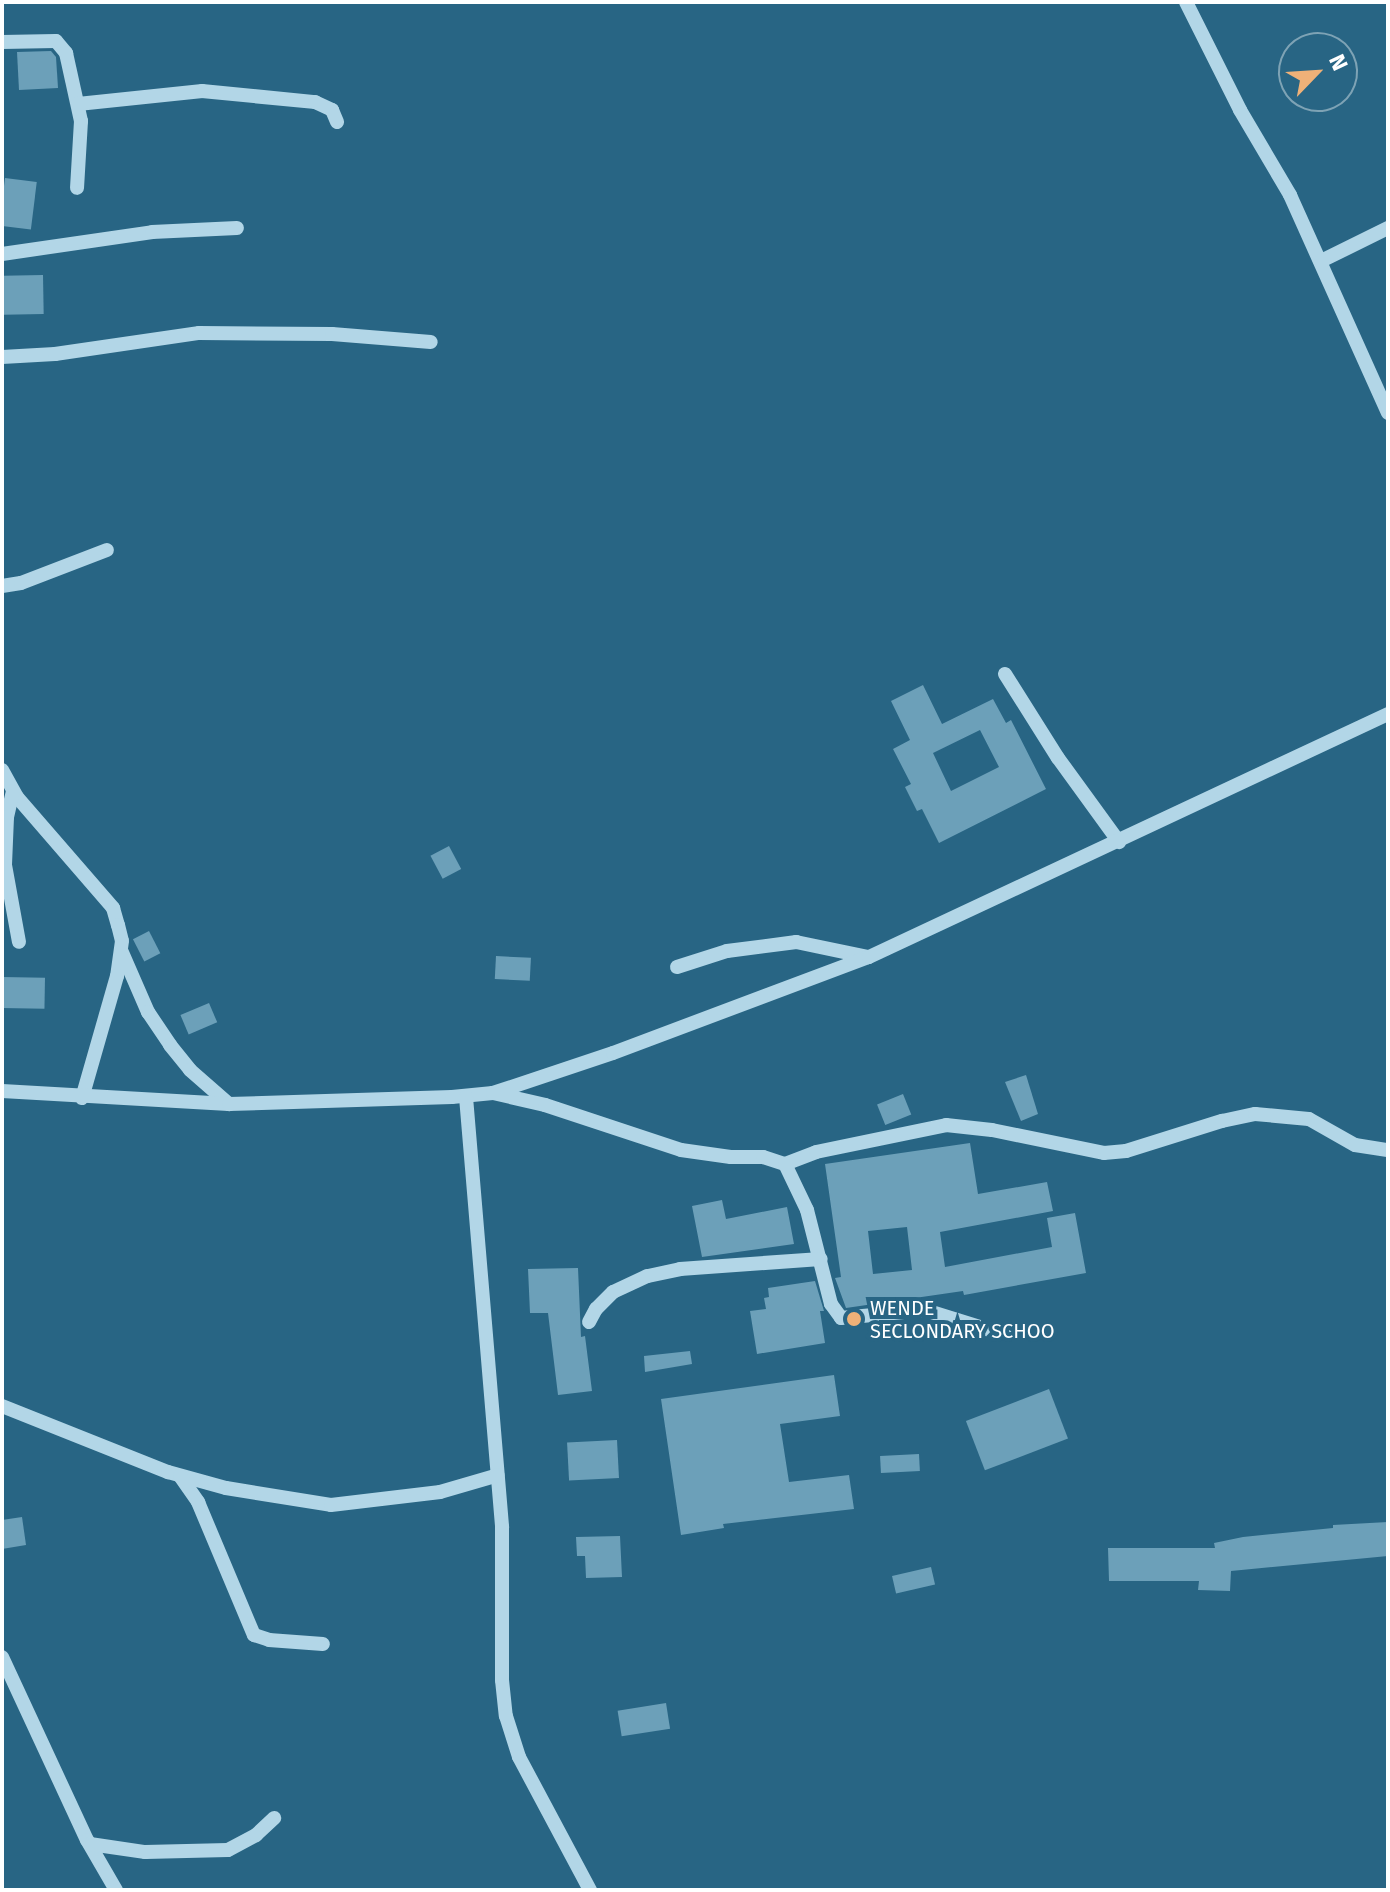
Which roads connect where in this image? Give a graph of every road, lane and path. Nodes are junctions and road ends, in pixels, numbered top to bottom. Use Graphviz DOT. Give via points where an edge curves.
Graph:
graph roads {
  1 [pos="1186,2"];
  2 [pos="2,42"];
  3 [pos="78,104"];
  4 [pos="337,122"];
  5 [pos="77,188"];
  6 [pos="237,228"];
  7 [pos="1388,228"];
  8 [pos="2,254"];
  9 [pos="1321,261"];
  10 [pos="431,342"];
  11 [pos="2,357"];
  12 [pos="1388,413"];
  13 [pos="107,550"];
  14 [pos="2,586"];
  15 [pos="1005,674"];
  16 [pos="1388,714"];
  17 [pos="2,770"];
  18 [pos="13,791"];
  19 [pos="1119,842"];
  20 [pos="19,942"];
  21 [pos="121,950"];
  22 [pos="869,957"];
  23 [pos="677,967"];
  24 [pos="2,1091"];
  25 [pos="493,1093"];
  26 [pos="466,1097"];
  27 [pos="82,1098"];
  28 [pos="229,1104"];
  29 [pos="1388,1150"];
  30 [pos="785,1164"];
  31 [pos="821,1259"];
  32 [pos="589,1322"];
  33 [pos="1012,1333"];
  34 [pos="2,1406"];
  35 [pos="498,1475"];
  36 [pos="180,1476"];
  37 [pos="323,1644"];
  38 [pos="2,1657"];
  39 [pos="274,1818"];
  40 [pos="90,1844"];
  41 [pos="116,1890"];
  42 [pos="590,1890"];
  1 -- 9 [label="street"];
  2 -- 3 [label="street" via="56,41 71,65"];
  3 -- 4 [label="street" via="202,91 315,102 332,110"];
  3 -- 5 [label="street"];
  6 -- 8 [label="street" via="152,232"];
  7 -- 9 [label="street"];
  9 -- 12 [label="street"];
  10 -- 11 [label="street" via="332,334 199,333"];
  13 -- 14 [label="street"];
  15 -- 19 [label="street"];
  16 -- 19 [label="street"];
  17 -- 18 [label="street"];
  18 -- 20 [label="street" via="5,865"];
  18 -- 21 [label="street" via="113,908"];
  19 -- 22 [label="street"];
  21 -- 27 [label="street"];
  21 -- 28 [label="street" via="148,1012 170,1045"];
  22 -- 23 [label="street" via="796,942 727,951"];
  22 -- 25 [label="street"];
  24 -- 27 [label="street"];
  25 -- 26 [label="street"];
  25 -- 30 [label="street" via="681,1150 763,1157"];
  26 -- 28 [label="street"];
  26 -- 35 [label="street"];
  27 -- 28 [label="street"];
  29 -- 30 [label="street" via="1355,1145 1309,1119 1255,1114 1126,1151 1104,1153 946,1125 816,1152"];
  30 -- 31 [label="street" via="807,1210"];
  31 -- 32 [label="street" via="648,1276 613,1292"];
  31 -- 33 [label="street" via="831,1304 841,1318 925,1310"];
  34 -- 36 [label="street"];
  35 -- 36 [label="street" via="440,1492 331,1505"];
  35 -- 42 [label="street" via="506,1716 519,1757"];
  36 -- 37 [label="street" via="198,1502 254,1635"];
  38 -- 40 [label="street"];
  39 -- 40 [label="street" via="228,1850 145,1852"];
  40 -- 41 [label="street"];
}
